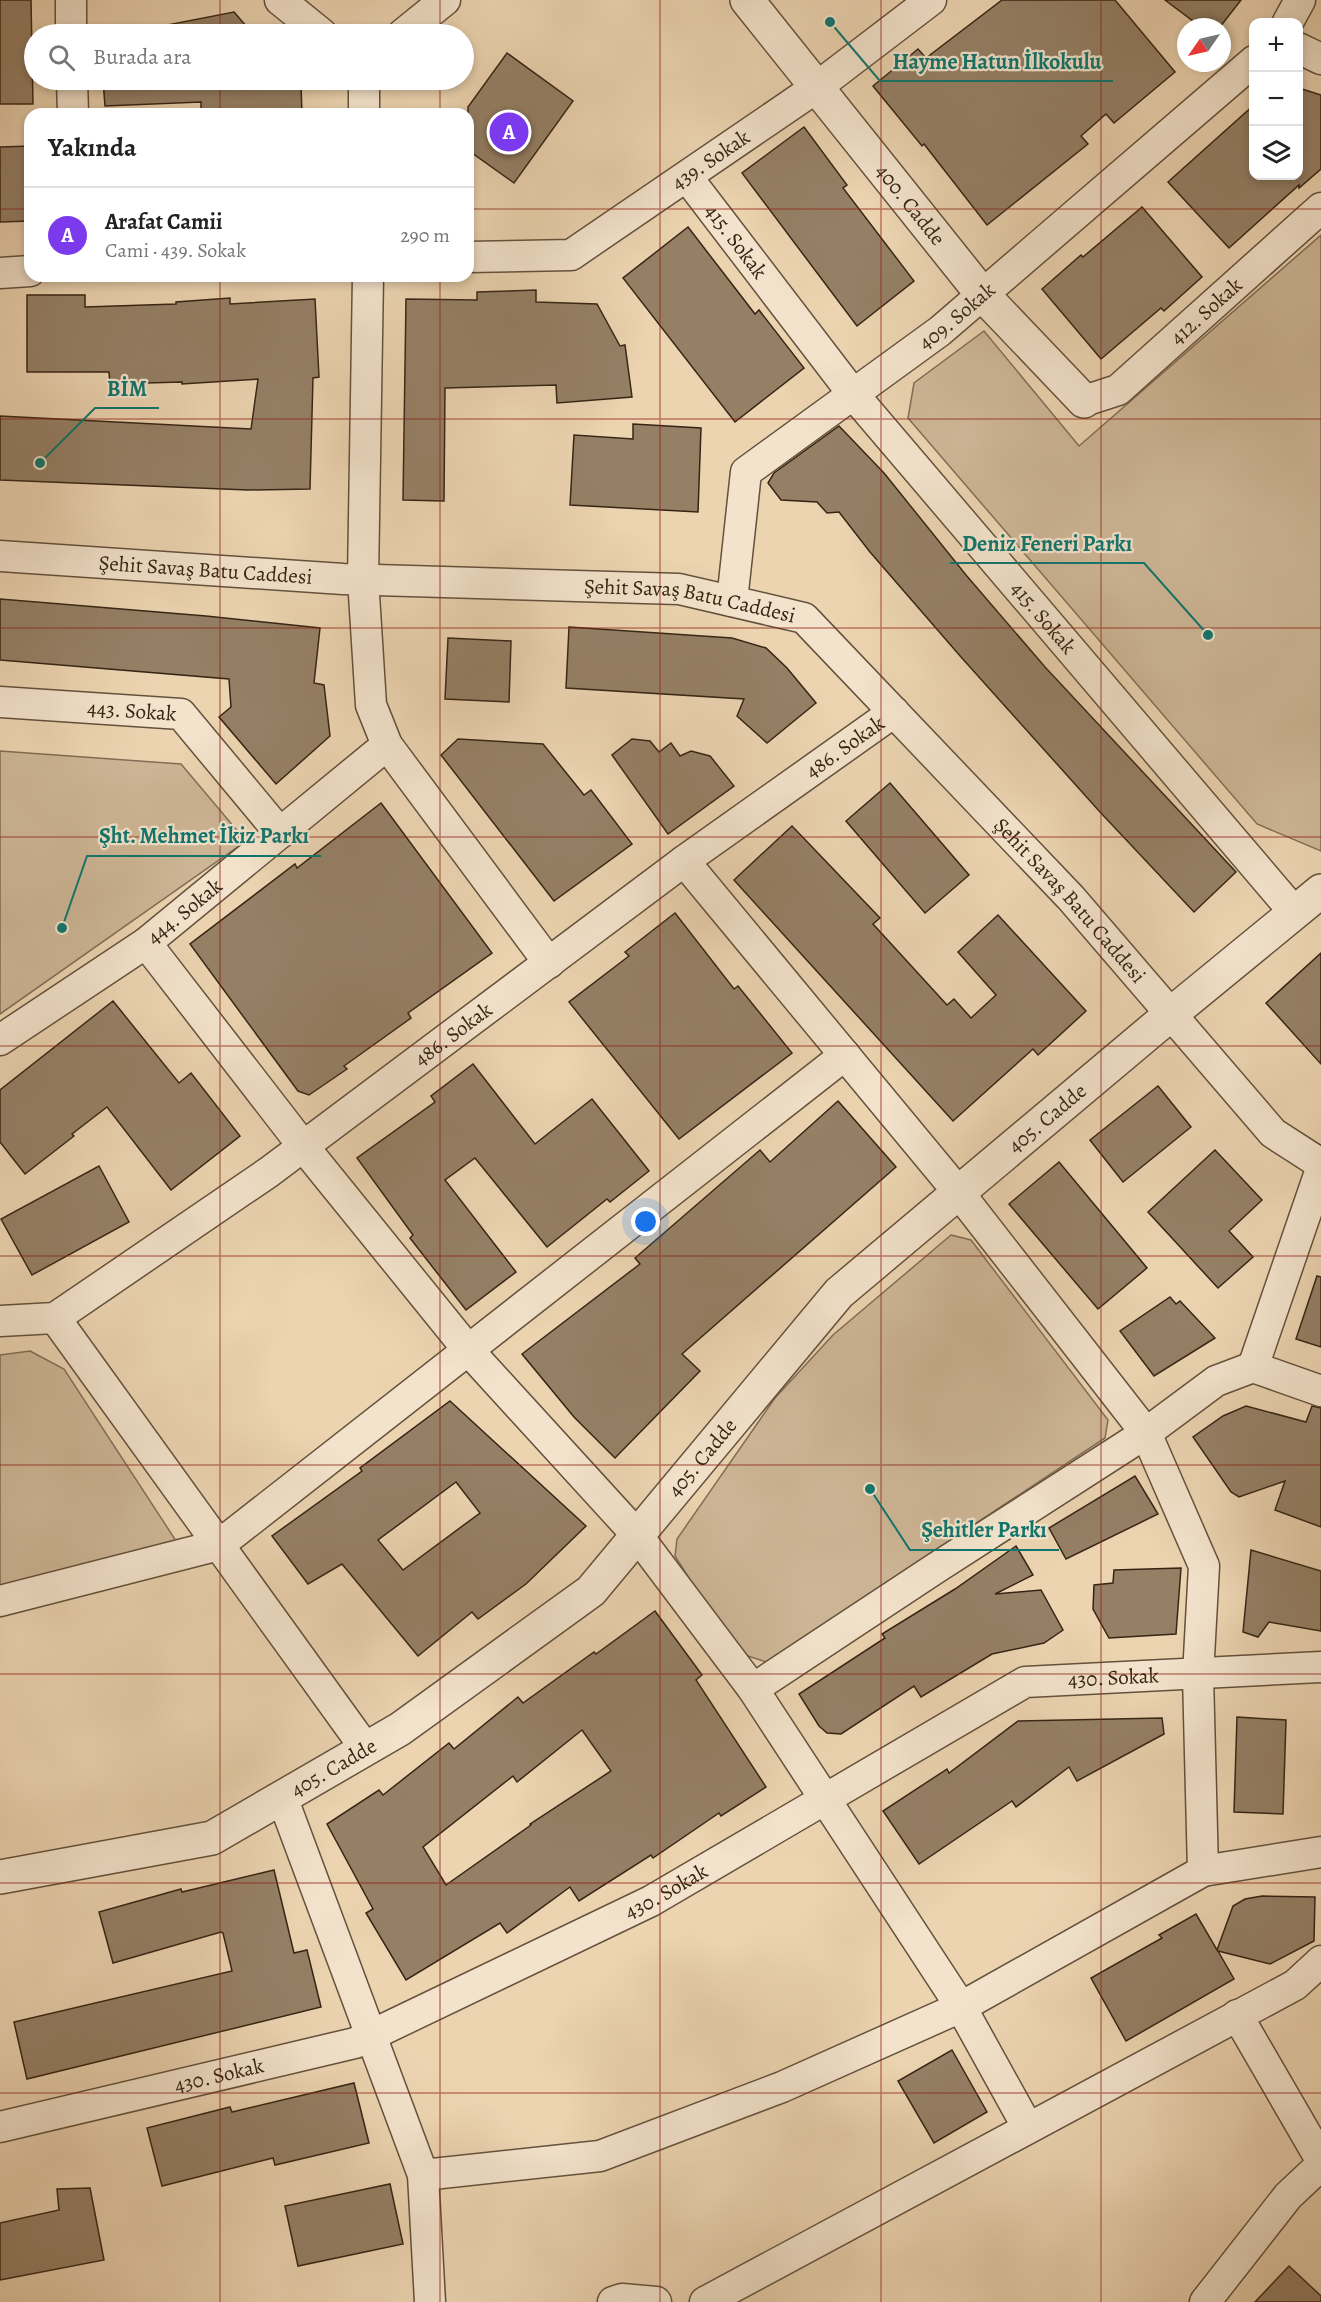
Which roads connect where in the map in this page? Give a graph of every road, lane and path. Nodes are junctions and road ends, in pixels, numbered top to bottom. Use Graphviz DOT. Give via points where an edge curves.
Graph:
graph roads {
  1 [pos="71,0"];
  2 [pos="280,0"];
  3 [pos="446,0"];
  4 [pos="747,0"];
  5 [pos="932,0"];
  6 [pos="1300,0"];
  7 [pos="1290,18"];
  8 [pos="71,24"];
  9 [pos="310,24"];
  10 [pos="416,24"];
  11 [pos="1303,50"];
  12 [pos="1321,59"];
  13 [pos="1249,66"];
  14 [pos="816,87"];
  15 [pos="72,90"];
  16 [pos="364,90"];
  17 [pos="73,108"];
  18 [pos="364,108"];
  19 [pos="687,177"];
  20 [pos="1321,208"];
  21 [pos="474,257"];
  22 [pos="24,271"];
  23 [pos="0,273"];
  24 [pos="368,282"];
  25 [pos="982,294"];
  26 [pos="853,394"];
  27 [pos="1084,401"];
  28 [pos="0,556"];
  29 [pos="363,579"];
  30 [pos="732,601"];
  31 [pos="0,702"];
  32 [pos="894,712"];
  33 [pos="387,746"];
  34 [pos="280,833"];
  35 [pos="684,861"];
  36 [pos="1321,891"];
  37 [pos="1295,913"];
  38 [pos="146,943"];
  39 [pos="549,963"];
  40 [pos="1171,1014"];
  41 [pos="0,1040"];
  42 [pos="845,1055"];
  43 [pos="303,1146"];
  44 [pos="1321,1164"];
  45 [pos="1321,1169"];
  46 [pos="959,1193"];
  47 [pos="55,1318"];
  48 [pos="0,1320"];
  49 [pos="469,1351"];
  50 [pos="1253,1367"];
  51 [pos="1321,1391"];
  52 [pos="1146,1433"];
  53 [pos="638,1536"];
  54 [pos="219,1545"];
  55 [pos="0,1601"];
  56 [pos="1321,1667"];
  57 [pos="1197,1675"];
  58 [pos="753,1689"];
  59 [pos="366,1749"];
  60 [pos="282,1797"];
  61 [pos="825,1800"];
  62 [pos="1321,1851"];
  63 [pos="1203,1871"];
  64 [pos="0,1877"];
  65 [pos="1321,1960"];
  66 [pos="961,2007"];
  67 [pos="1237,2015"];
  68 [pos="371,2036"];
  69 [pos="0,2127"];
  70 [pos="1028,2128"];
  71 [pos="1321,2160"];
  72 [pos="1321,2165"];
  73 [pos="423,2175"];
  74 [pos="430,2302"];
  75 [pos="613,2302"];
  76 [pos="656,2302"];
  77 [pos="705,2302"];
  78 [pos="1205,2302"];
  1 -- 8 [label="street"];
  2 -- 9 [label="street"];
  3 -- 10 [label="street"];
  4 -- 14 [label="street, 400. Cadde"];
  5 -- 14 [label="street, 439. Sokak"];
  6 -- 7 [label="street"];
  11 -- 12 [label="street"];
  13 -- 25 [label="street, 409. Sokak"];
  14 -- 19 [label="street, 439. Sokak"];
  14 -- 25 [label="street, 400. Cadde"];
  15 -- 17 [label="street"];
  16 -- 18 [label="street"];
  19 -- 21 [label="street, 439. Sokak" via="571,255"];
  19 -- 26 [label="street, 415. Sokak"];
  20 -- 27 [label="street, 412. Sokak" via="1118,390"];
  22 -- 23 [label="street"];
  24 -- 29 [label="street"];
  25 -- 26 [label="street, 409. Sokak" via="940,331"];
  25 -- 27 [label="street, 400. Cadde"];
  26 -- 30 [label="street, 409. Sokak" via="746,472"];
  26 -- 37 [label="street, 415. Sokak"];
  28 -- 29 [label="street, Şehit Savaş Batu Caddesi"];
  29 -- 30 [label="street, Şehit Savaş Batu Caddesi" via="679,589"];
  29 -- 33 [label="street" via="371,705"];
  30 -- 32 [label="street, Şehit Savaş Batu Caddesi" via="804,618"];
  31 -- 34 [label="street, 443. Sokak" via="181,714"];
  32 -- 35 [label="street, 486. Sokak"];
  32 -- 40 [label="street, Şehit Savaş Batu Caddesi" via="1071,898"];
  33 -- 34 [label="street, 444. Sokak"];
  33 -- 39 [label="street"];
  34 -- 38 [label="street, 444. Sokak"];
  35 -- 39 [label="street, 486. Sokak"];
  35 -- 42 [label="street"];
  36 -- 37 [label="street, 405. Cadde"];
  37 -- 40 [label="street, 405. Cadde"];
  38 -- 41 [label="street, 444. Sokak"];
  38 -- 43 [label="street"];
  39 -- 43 [label="street, 486. Sokak"];
  40 -- 44 [label="street, Şehit Savaş Batu Caddesi" via="1273,1133"];
  40 -- 46 [label="street, 405. Cadde"];
  42 -- 46 [label="street"];
  42 -- 49 [label="street"];
  43 -- 47 [label="street, 486. Sokak"];
  43 -- 49 [label="street"];
  45 -- 50 [label="street"];
  46 -- 52 [label="street"];
  46 -- 53 [label="street, 405. Cadde" via="839,1293"];
  47 -- 48 [label="street"];
  47 -- 54 [label="street"];
  49 -- 53 [label="street"];
  49 -- 54 [label="street"];
  50 -- 51 [label="street"];
  50 -- 52 [label="street" via="1216,1381"];
  52 -- 57 [label="street" via="1204,1566"];
  52 -- 58 [label="street"];
  53 -- 58 [label="street"];
  53 -- 59 [label="street, 405. Cadde" via="591,1591 400,1729"];
  54 -- 55 [label="street"];
  54 -- 59 [label="street"];
  56 -- 57 [label="street, 430. Sokak"];
  57 -- 61 [label="street, 430. Sokak" via="1025,1682"];
  57 -- 63 [label="street"];
  58 -- 61 [label="street"];
  59 -- 60 [label="street, 405. Cadde"];
  60 -- 64 [label="street, 405. Cadde" via="212,1838"];
  60 -- 68 [label="street"];
  61 -- 66 [label="street"];
  61 -- 68 [label="street, 430. Sokak" via="651,1901"];
  62 -- 63 [label="street"];
  63 -- 66 [label="street"];
  65 -- 67 [label="street" via="1295,1984"];
  66 -- 70 [label="street"];
  66 -- 73 [label="street" via="782,2087 600,2156"];
  67 -- 70 [label="street"];
  67 -- 71 [label="street"];
  68 -- 69 [label="street, 430. Sokak"];
  68 -- 73 [label="street"];
  70 -- 77 [label="street"];
  72 -- 78 [label="street" via="1288,2196"];
  73 -- 74 [label="street"];
  75 -- 76 [label="street"];
}
